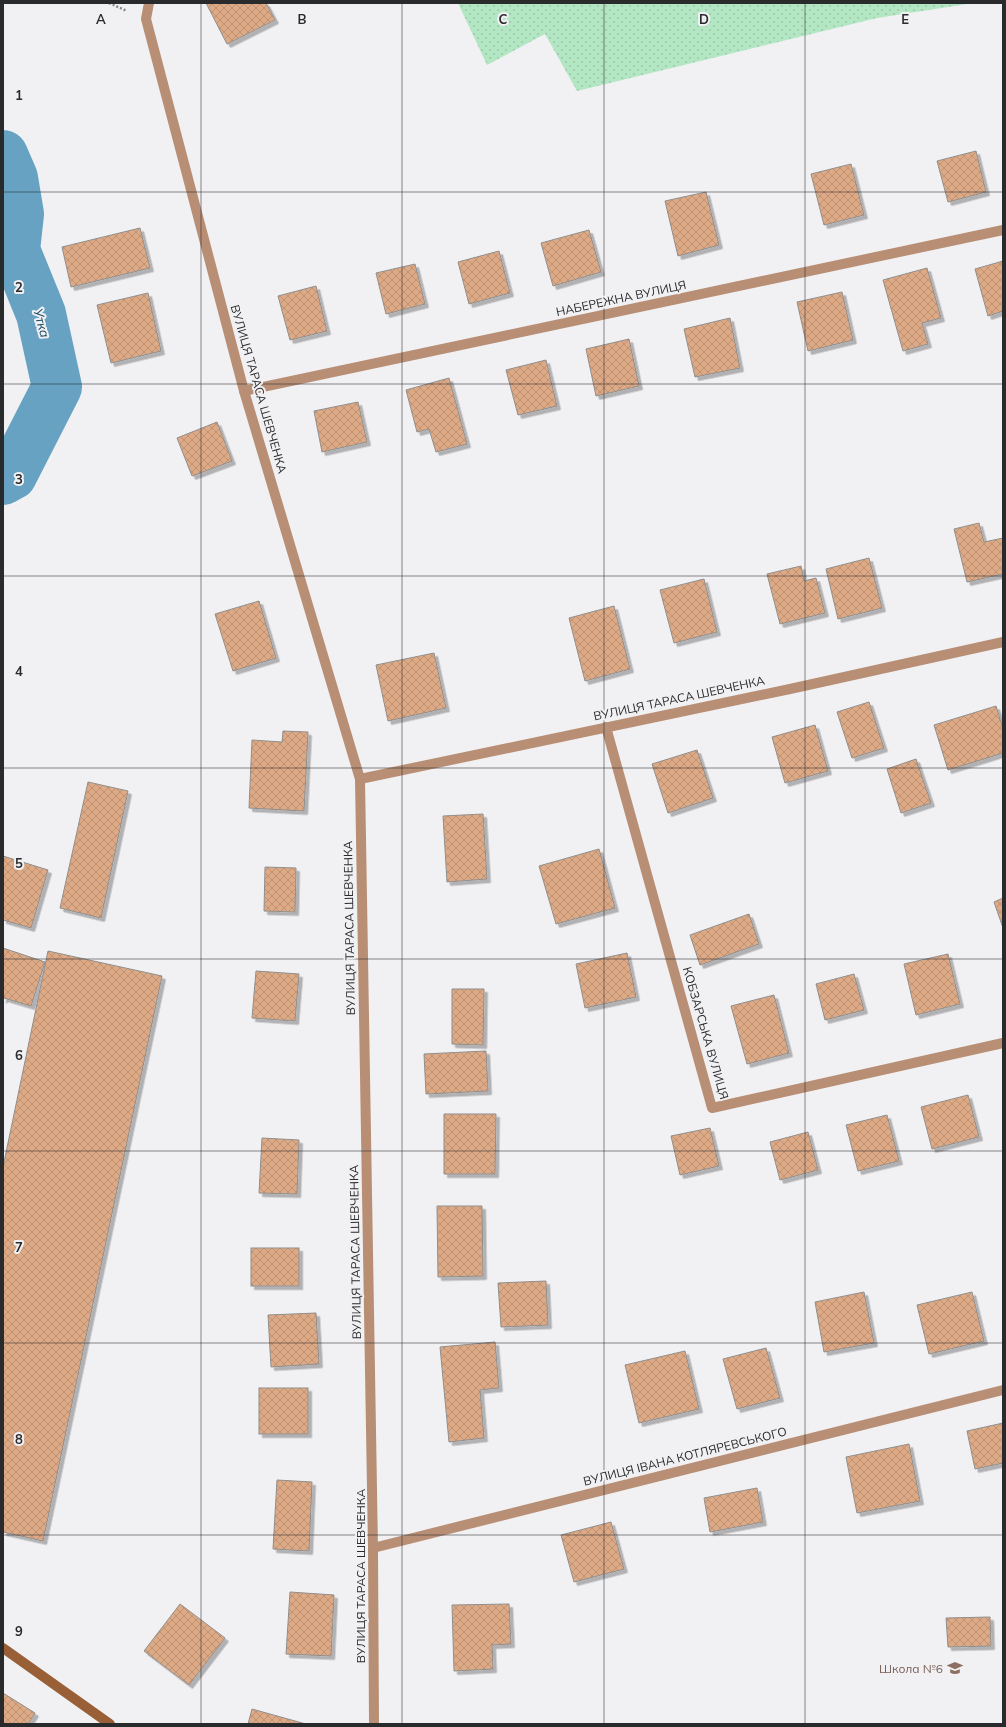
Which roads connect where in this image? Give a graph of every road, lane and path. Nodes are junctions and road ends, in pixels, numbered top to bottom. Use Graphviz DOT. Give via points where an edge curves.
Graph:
graph roads {
  1 [pos="149,3"];
  2 [pos="1003,230"];
  3 [pos="244,391"];
  4 [pos="1003,642"];
  5 [pos="606,727"];
  6 [pos="360,779"];
  7 [pos="1003,1043"];
  8 [pos="1003,1390"];
  9 [pos="374,1548"];
  10 [pos="3,1648"];
  11 [pos="110,1724"];
  12 [pos="374,1724"];
  1 -- 3 [label="street, ВУЛИЦЯ ТАРАСА ШЕВЧЕНКА" via="146,19"];
  2 -- 3 [label="street, НАБЕРЕЖНА ВУЛИЦЯ"];
  3 -- 6 [label="street, ВУЛИЦЯ ТАРАСА ШЕВЧЕНКА"];
  4 -- 5 [label="street, ВУЛИЦЯ ТАРАСА ШЕВЧЕНКА"];
  5 -- 6 [label="street, ВУЛИЦЯ ТАРАСА ШЕВЧЕНКА"];
  5 -- 7 [label="street, КОБЗАРСЬКА ВУЛИЦЯ" via="712,1108"];
  6 -- 9 [label="street, ВУЛИЦЯ ТАРАСА ШЕВЧЕНКА"];
  8 -- 9 [label="street, ВУЛИЦЯ ІВАНА КОТЛЯРЕВСЬКОГО"];
  9 -- 12 [label="street, ВУЛИЦЯ ТАРАСА ШЕВЧЕНКА"];
  10 -- 11 [label="main road"];
}
